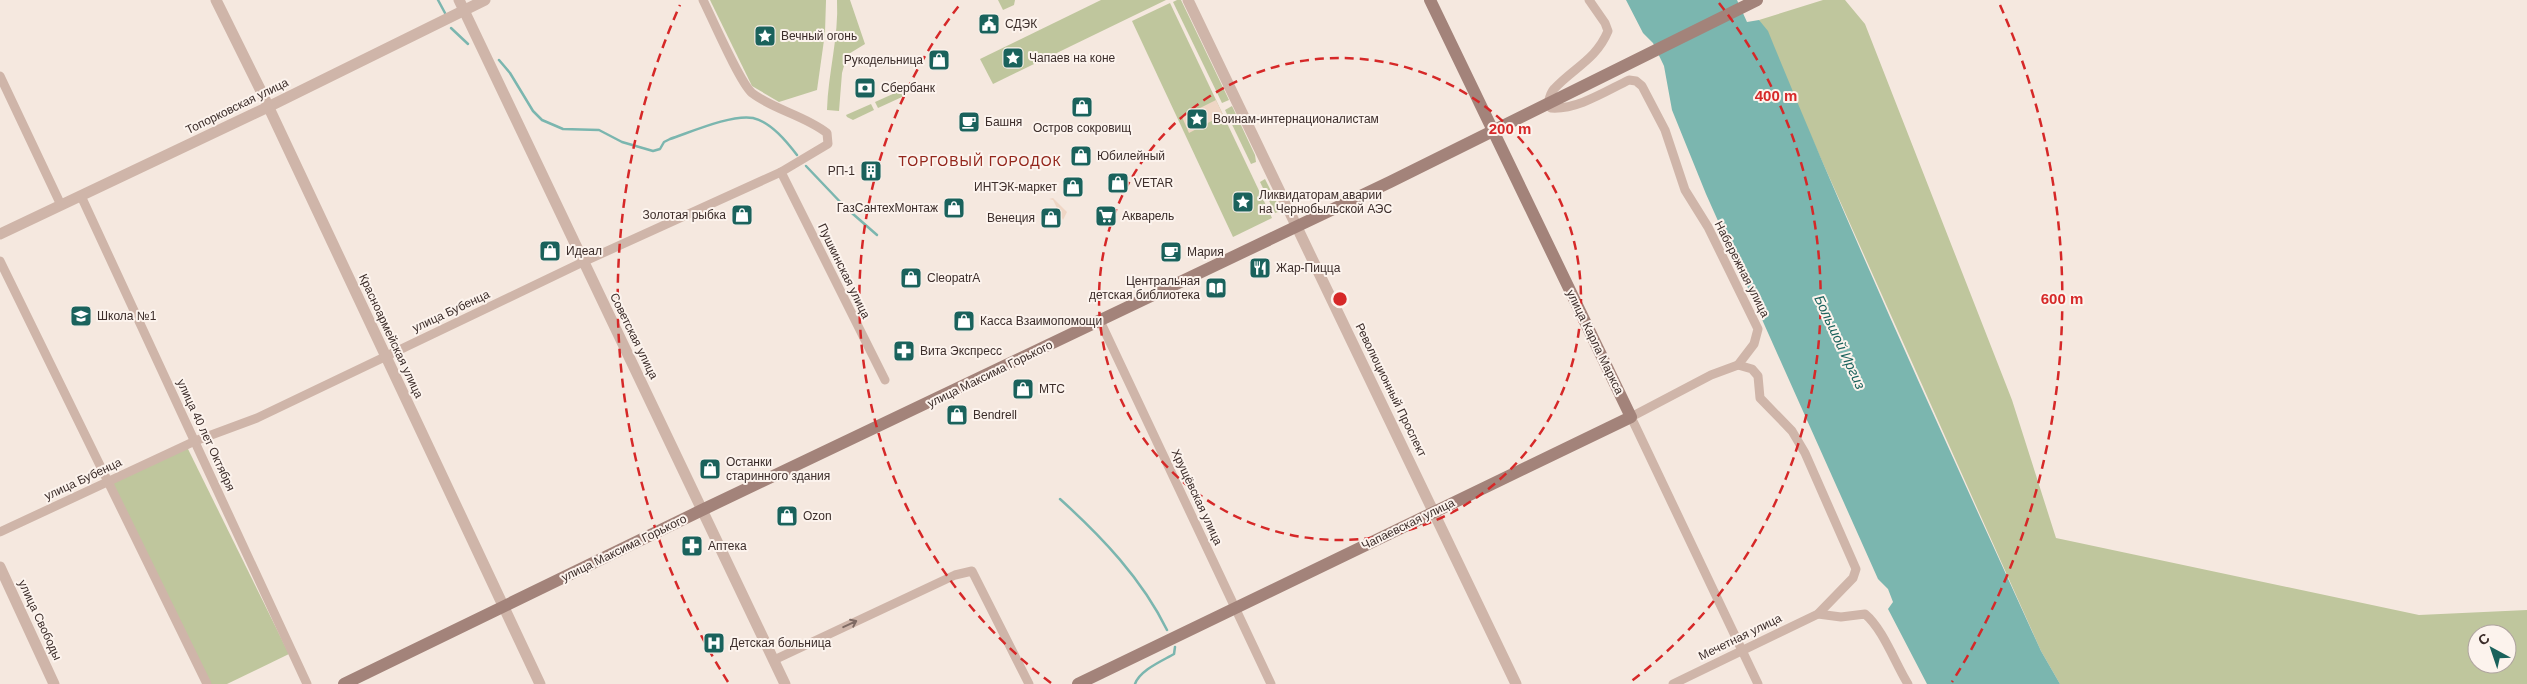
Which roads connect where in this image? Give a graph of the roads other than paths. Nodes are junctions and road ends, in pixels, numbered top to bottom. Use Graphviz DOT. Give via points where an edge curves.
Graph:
graph roads {
  1 [pos="216,0"];
  2 [pos="485,0"];
  3 [pos="703,0"];
  4 [pos="1188,0"];
  5 [pos="1430,0"];
  6 [pos="1589,0"];
  7 [pos="1758,0"];
  8 [pos="461,5"];
  9 [pos="0,76"];
  10 [pos="1548,104"];
  11 [pos="268,107"];
  12 [pos="1494,132"];
  13 [pos="781,172"];
  14 [pos="81,196"];
  15 [pos="61,205"];
  16 [pos="1296,226"];
  17 [pos="0,234"];
  18 [pos="0,261"];
  19 [pos="583,262"];
  20 [pos="1100,321"];
  21 [pos="385,356"];
  22 [pos="1738,365"];
  23 [pos="885,380"];
  24 [pos="1630,417"];
  25 [pos="195,441"];
  26 [pos="106,481"];
  27 [pos="702,510"];
  28 [pos="1434,512"];
  29 [pos="0,532"];
  30 [pos="0,567"];
  31 [pos="502,607"];
  32 [pos="1235,607"];
  33 [pos="1818,614"];
  34 [pos="1741,650"];
  35 [pos="774,660"];
  36 [pos="54,684"];
  37 [pos="207,684"];
  38 [pos="307,684"];
  39 [pos="344,684"];
  40 [pos="540,684"];
  41 [pos="786,684"];
  42 [pos="1029,684"];
  43 [pos="1078,684"];
  44 [pos="1271,684"];
  45 [pos="1516,684"];
  46 [pos="1672,684"];
  47 [pos="1758,684"];
  48 [pos="1908,684"];
  1 -- 11 [label="street, Красноармейская улица"];
  2 -- 8 [label="street, Топорковская улица"];
  3 -- 13 [label="street, улица Бубенца" via="749,91 827,132 828,144"];
  4 -- 16 [label="street, Революционный Проспект"];
  5 -- 12 [label="main road, улица Карла Маркса"];
  6 -- 10 [label="street" via="1605,23 1608,31 1605,40 1587,63 1552,90"];
  7 -- 10 [label="main road, улица Максима Горького"];
  8 -- 11 [label="street, Топорковская улица"];
  8 -- 19 [label="street, Советская улица"];
  9 -- 15 [label="street"];
  10 -- 12 [label="main road, улица Максима Горького"];
  10 -- 22 [label="street, Набережная улица" via="1559,109 1576,104 1629,80 1642,86 1665,130 1685,190 1708,228 1758,329 1754,344"];
  11 -- 14 [label="street, Топорковская улица"];
  11 -- 21 [label="street, Красноармейская улица"];
  12 -- 16 [label="main road, улица Максима Горького"];
  12 -- 24 [label="main road, улица Карла Маркса"];
  13 -- 19 [label="street, улица Бубенца"];
  13 -- 23 [label="street, Пушкинская улица"];
  14 -- 15 [label="street, Топорковская улица"];
  14 -- 25 [label="street, улица 40 лет Октября"];
  15 -- 17 [label="street, Топорковская улица"];
  16 -- 20 [label="main road, улица Максима Горького"];
  16 -- 28 [label="street, Революционный Проспект"];
  18 -- 26 [label="street"];
  19 -- 21 [label="street, улица Бубенца"];
  19 -- 27 [label="street, Советская улица"];
  20 -- 27 [label="main road, улица Максима Горького"];
  20 -- 32 [label="street, Хрущёвская улица"];
  21 -- 25 [label="street, улица Бубенца" via="257,418"];
  21 -- 31 [label="street, Красноармейская улица"];
  22 -- 24 [label="street, Чапаевская улица" via="1711,375"];
  22 -- 33 [label="street" via="1752,369 1758,376 1760,398 1792,430 1856,569 1853,578"];
  24 -- 28 [label="main road, Чапаевская улица"];
  24 -- 34 [label="street, улица Карла Маркса"];
  25 -- 26 [label="street, улица Бубенца"];
  25 -- 38 [label="street, улица 40 лет Октября"];
  26 -- 29 [label="street, улица Бубенца"];
  26 -- 37 [label="street"];
  27 -- 31 [label="main road, улица Максима Горького"];
  27 -- 35 [label="street, Советская улица"];
  28 -- 32 [label="main road, Чапаевская улица"];
  28 -- 45 [label="street, Революционный Проспект"];
  30 -- 36 [label="street, улица Свободы"];
  31 -- 39 [label="main road, улица Максима Горького"];
  31 -- 40 [label="street, Красноармейская улица"];
  32 -- 43 [label="main road, Чапаевская улица"];
  32 -- 44 [label="street, Хрущёвская улица"];
  33 -- 34 [label="street, Мечетная улица"];
  33 -- 48 [label="street" via="1841,617 1865,614 1881,633"];
  34 -- 46 [label="street, Мечетная улица"];
  34 -- 47 [label="street, улица Карла Маркса"];
  35 -- 41 [label="street, Советская улица"];
  35 -- 42 [label="street, one-way" via="955,575 972,571"];
}
